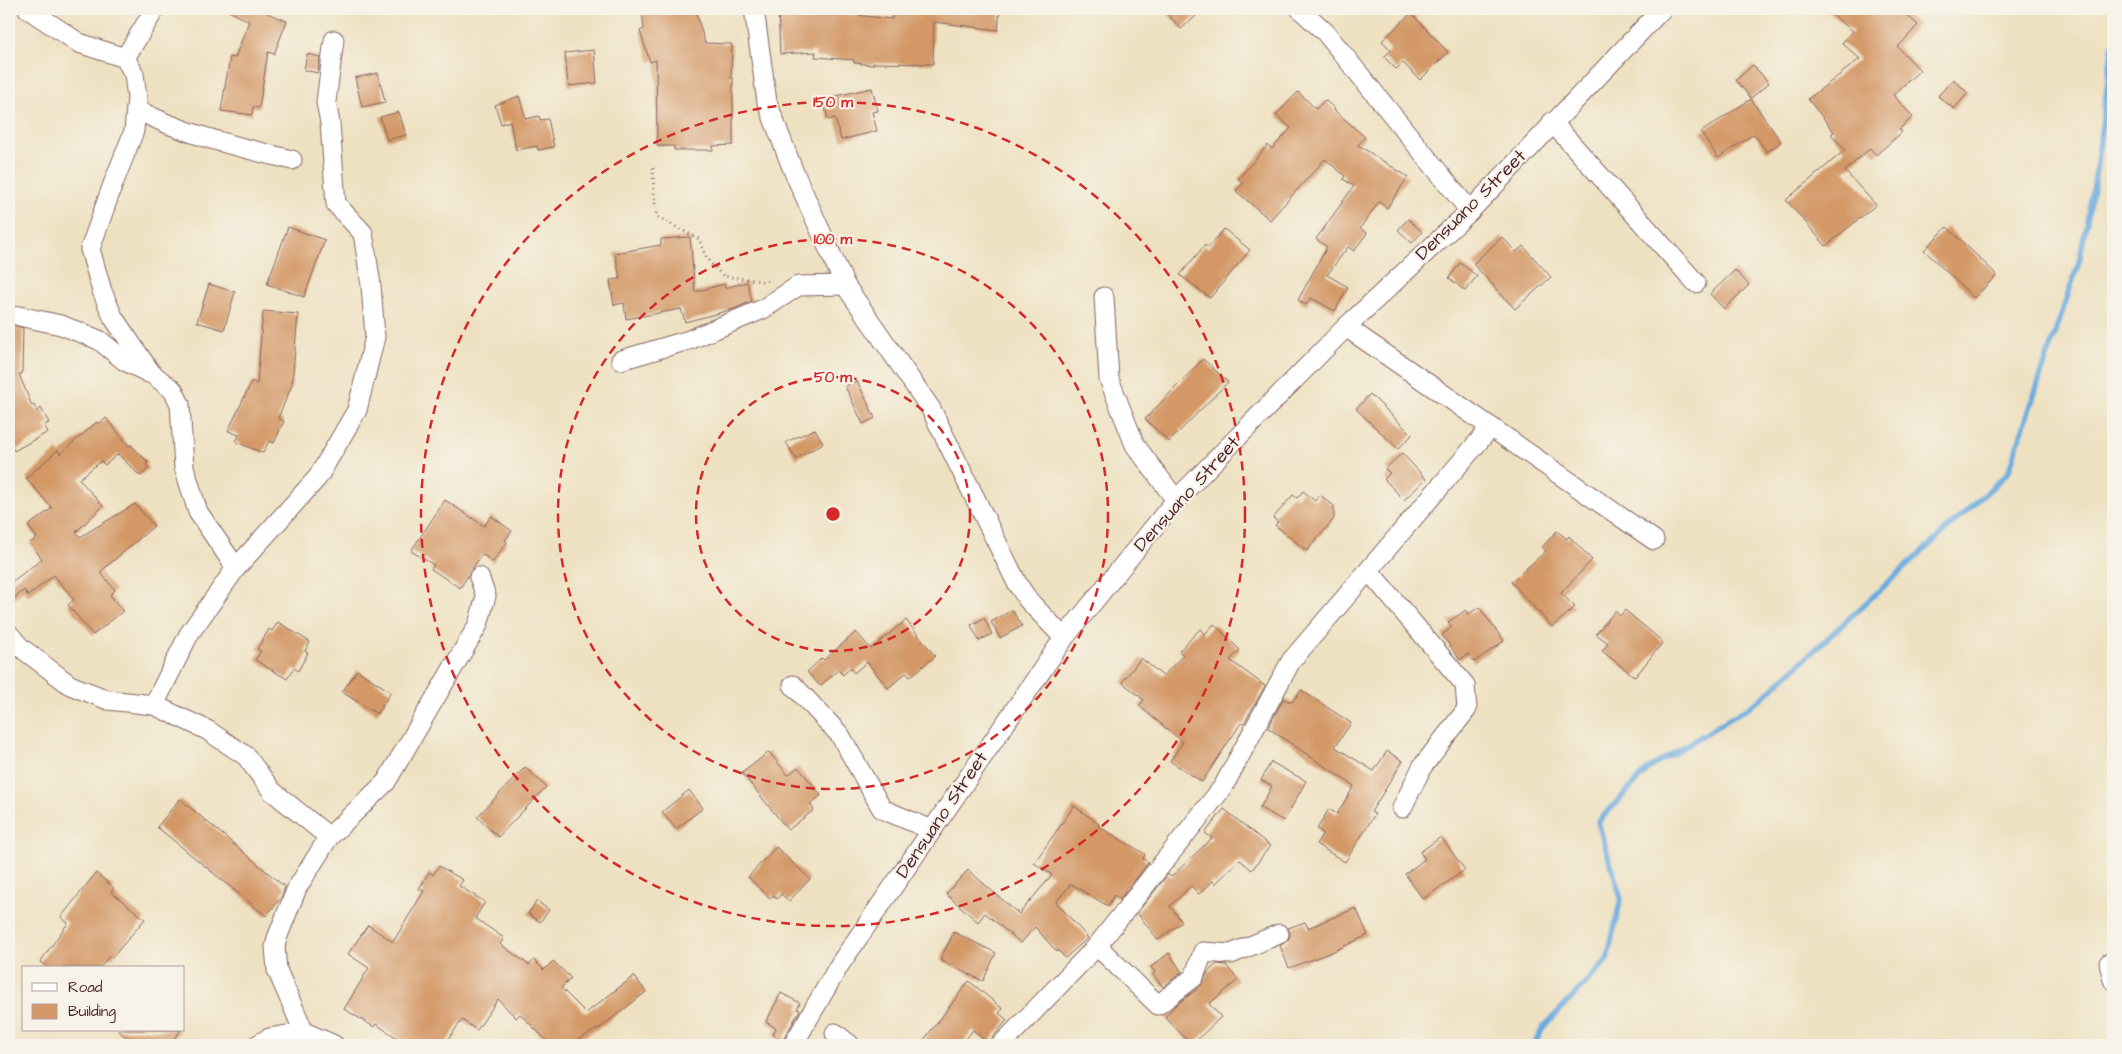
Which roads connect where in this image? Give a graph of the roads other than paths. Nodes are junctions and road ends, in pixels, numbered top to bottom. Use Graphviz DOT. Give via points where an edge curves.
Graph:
graph roads {
  1 [pos="28,9"];
  2 [pos="155,9"];
  3 [pos="754,9"];
  4 [pos="1300,9"];
  5 [pos="1662,9"];
  6 [pos="334,40"];
  7 [pos="125,58"];
  8 [pos="136,109"];
  9 [pos="1552,122"];
  10 [pos="292,160"];
  11 [pos="1470,211"];
  12 [pos="1696,283"];
  13 [pos="845,285"];
  14 [pos="1104,297"];
  15 [pos="19,316"];
  16 [pos="1346,327"];
  17 [pos="621,360"];
  18 [pos="151,374"];
  19 [pos="1491,427"];
  20 [pos="1176,500"];
  21 [pos="1654,540"];
  22 [pos="236,568"];
  23 [pos="1369,571"];
  24 [pos="479,577"];
  25 [pos="9,634"];
  26 [pos="1064,638"];
  27 [pos="793,684"];
  28 [pos="154,705"];
  29 [pos="1402,808"];
  30 [pos="932,830"];
  31 [pos="329,837"];
  32 [pos="1279,934"];
  33 [pos="1097,946"];
  34 [pos="304,1032"];
  35 [pos="835,1033"];
  36 [pos="257,1045"];
  37 [pos="334,1045"];
  38 [pos="793,1045"];
  39 [pos="850,1045"];
  40 [pos="1001,1045"];
  1 -- 7 [label="street" via="80,43"];
  2 -- 7 [label="street"];
  3 -- 13 [label="street" via="767,102 793,170"];
  4 -- 11 [label="street" via="1325,32"];
  5 -- 9 [label="street, Densuano Street"];
  6 -- 22 [label="street" via="326,102 336,204 364,233 375,337 357,410 318,477"];
  7 -- 8 [label="street" via="134,74"];
  8 -- 10 [label="street" via="158,121 219,141"];
  8 -- 18 [label="street" via="134,131 90,249 113,317"];
  9 -- 11 [label="street, Densuano Street"];
  9 -- 12 [label="street"];
  11 -- 16 [label="street, Densuano Street"];
  13 -- 17 [label="street" via="798,286 763,309 689,340"];
  13 -- 26 [label="street" via="931,409 1017,583 1028,600"];
  14 -- 20 [label="street" via="1109,379 1135,445"];
  15 -- 18 [label="street" via="61,324 99,340 125,361"];
  16 -- 19 [label="street"];
  16 -- 20 [label="street, Densuano Street"];
  18 -- 22 [label="street" via="173,390 180,404 184,467 198,512"];
  19 -- 21 [label="street"];
  19 -- 23 [label="street"];
  20 -- 26 [label="street, Densuano Street"];
  22 -- 28 [label="street" via="189,634"];
  23 -- 29 [label="street" via="1465,684 1466,709 1422,767"];
  23 -- 33 [label="street" via="1291,661 1223,787"];
  24 -- 31 [label="street" via="486,596 478,625 386,782"];
  25 -- 28 [label="street" via="20,647 70,684 108,700"];
  26 -- 30 [label="street, Densuano Street"];
  27 -- 30 [label="street" via="840,735 882,808"];
  28 -- 31 [label="street" via="207,730 246,756 272,791"];
  30 -- 38 [label="street, Densuano Street" via="840,964"];
  31 -- 34 [label="street" via="298,888 275,947 277,970"];
  32 -- 33 [label="street" via="1232,954 1202,952 1194,976 1158,1005"];
  33 -- 40 [label="street"];
  34 -- 36 [label="street" via="269,1038"];
  34 -- 37 [label="street"];
  35 -- 39 [label="street"];
}
